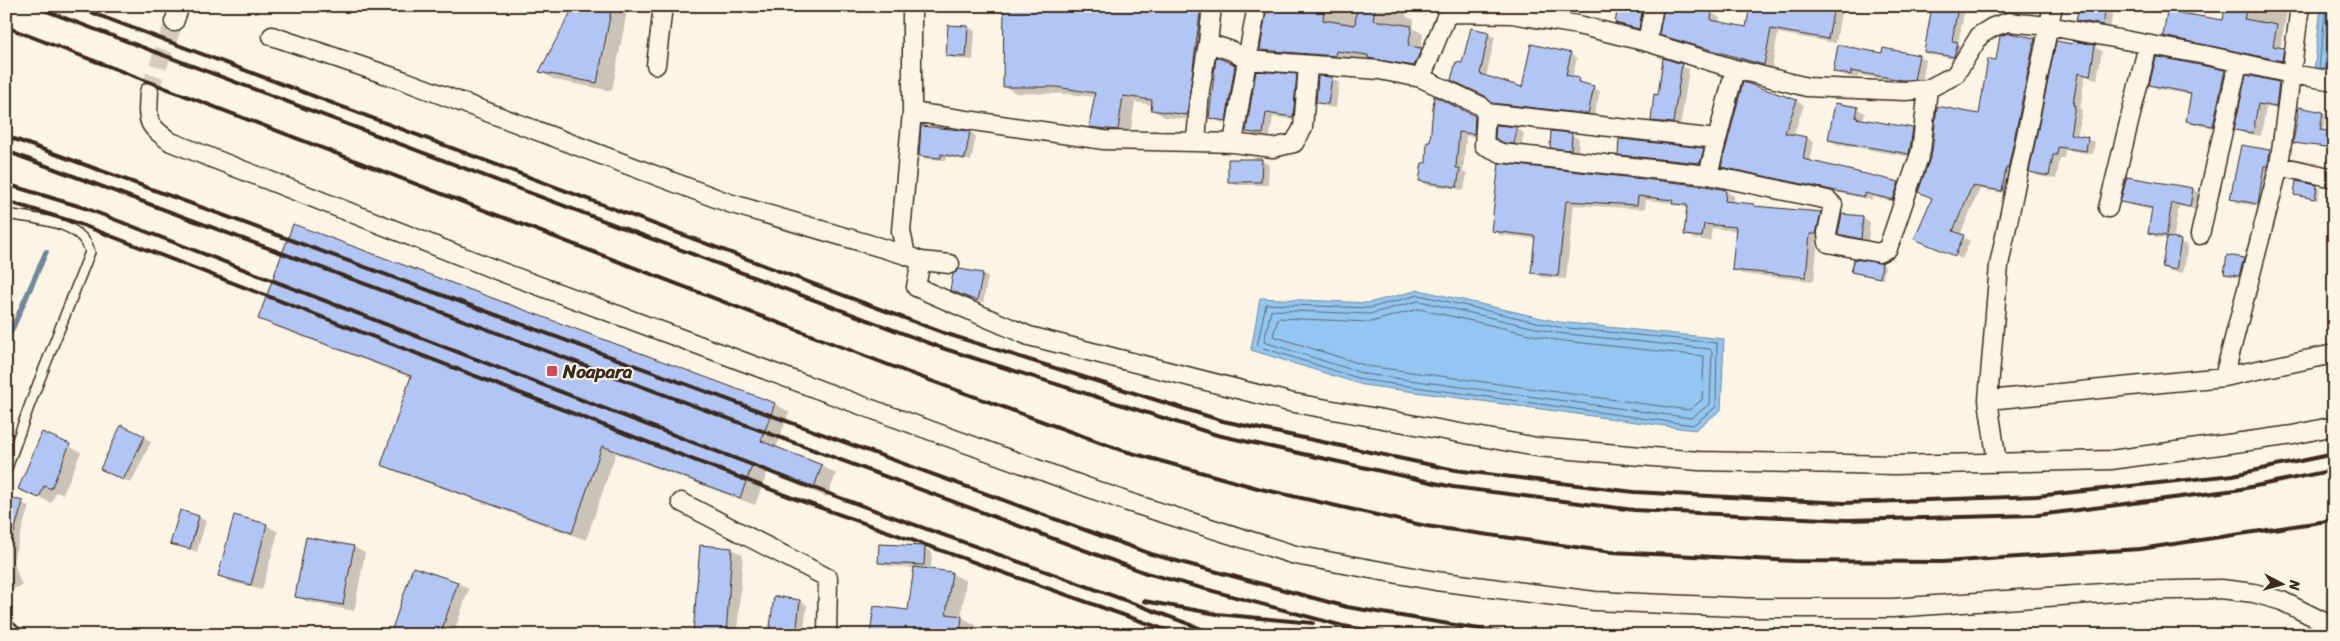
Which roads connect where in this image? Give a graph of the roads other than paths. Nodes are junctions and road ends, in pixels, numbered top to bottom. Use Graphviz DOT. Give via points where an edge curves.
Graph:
graph roads {
  1 [pos="663,6"];
  2 [pos="912,6"];
  3 [pos="1212,6"];
  4 [pos="1257,6"];
  5 [pos="1654,6"];
  6 [pos="2053,6"];
  7 [pos="2300,6"];
  8 [pos="1453,10"];
  9 [pos="2049,26"];
  10 [pos="272,36"];
  11 [pos="1647,42"];
  12 [pos="1208,43"];
  13 [pos="2148,45"];
  14 [pos="1247,60"];
  15 [pos="2238,62"];
  16 [pos="656,66"];
  17 [pos="1308,66"];
  18 [pos="1736,69"];
  19 [pos="2291,74"];
  20 [pos="1421,78"];
  21 [pos="2334,81"];
  22 [pos="1928,89"];
  23 [pos="149,92"];
  24 [pos="912,112"];
  25 [pos="1486,113"];
  26 [pos="1717,139"];
  27 [pos="1196,142"];
  28 [pos="1233,143"];
  29 [pos="2279,166"];
  30 [pos="1708,174"];
  31 [pos="2334,178"];
  32 [pos="2108,208"];
  33 [pos="6,214"];
  34 [pos="2200,235"];
  35 [pos="913,258"];
  36 [pos="950,264"];
  37 [pos="2334,354"];
  38 [pos="2224,376"];
  39 [pos="1988,400"];
  40 [pos="2334,426"];
  41 [pos="1997,463"];
  42 [pos="6,471"];
  43 [pos="681,502"];
  44 [pos="6,624"];
  45 [pos="2334,627"];
  46 [pos="19,635"];
  47 [pos="827,635"];
  1 -- 16 [label="street"];
  2 -- 24 [label="street"];
  3 -- 12 [label="street"];
  4 -- 14 [label="street"];
  5 -- 11 [label="street"];
  6 -- 9 [label="street"];
  7 -- 19 [label="street"];
  8 -- 11 [label="street" via="1512,14 1578,25"];
  8 -- 20 [label="street" via="1446,17"];
  9 -- 13 [label="street"];
  9 -- 22 [label="street" via="2008,22 1993,27 1980,34 1955,75"];
  9 -- 39 [label="street" via="1998,265"];
  10 -- 35 [label="street" via="405,81 728,203"];
  11 -- 18 [label="street"];
  12 -- 14 [label="street"];
  12 -- 27 [label="street"];
  13 -- 15 [label="street"];
  13 -- 32 [label="street"];
  14 -- 17 [label="street"];
  14 -- 28 [label="street"];
  15 -- 19 [label="street"];
  15 -- 34 [label="street"];
  17 -- 20 [label="street" via="1379,70"];
  17 -- 28 [label="street" via="1303,128 1294,143 1273,148"];
  18 -- 22 [label="street" via="1807,87"];
  18 -- 26 [label="street"];
  19 -- 21 [label="street"];
  19 -- 29 [label="street"];
  20 -- 25 [label="street" via="1481,106"];
  22 -- 30 [label="street" via="1921,151 1888,248 1879,253 1828,243 1826,233 1833,205 1828,200"];
  23 -- 45 [label="street" via="147,114 150,125 171,142 499,271 872,410 1128,502 1295,555 1436,582 1595,601 1759,608 1893,608 2131,591 2221,589 2282,601"];
  24 -- 27 [label="street" via="1104,140"];
  24 -- 35 [label="street" via="901,231"];
  25 -- 26 [label="street"];
  25 -- 30 [label="street" via="1484,145 1501,153"];
  26 -- 30 [label="street"];
  27 -- 28 [label="street"];
  29 -- 31 [label="street"];
  29 -- 38 [label="street"];
  33 -- 42 [label="lane" via="70,228 83,237 90,252"];
  35 -- 36 [label="street"];
  35 -- 41 [label="street" via="916,286 1029,336 1290,402 1547,448 1699,461 1894,465"];
  37 -- 38 [label="street"];
  38 -- 39 [label="street"];
  39 -- 41 [label="street"];
  40 -- 41 [label="street" via="2111,460"];
  43 -- 47 [label="street" via="828,578"];
  44 -- 46 [label="lane"];
}
